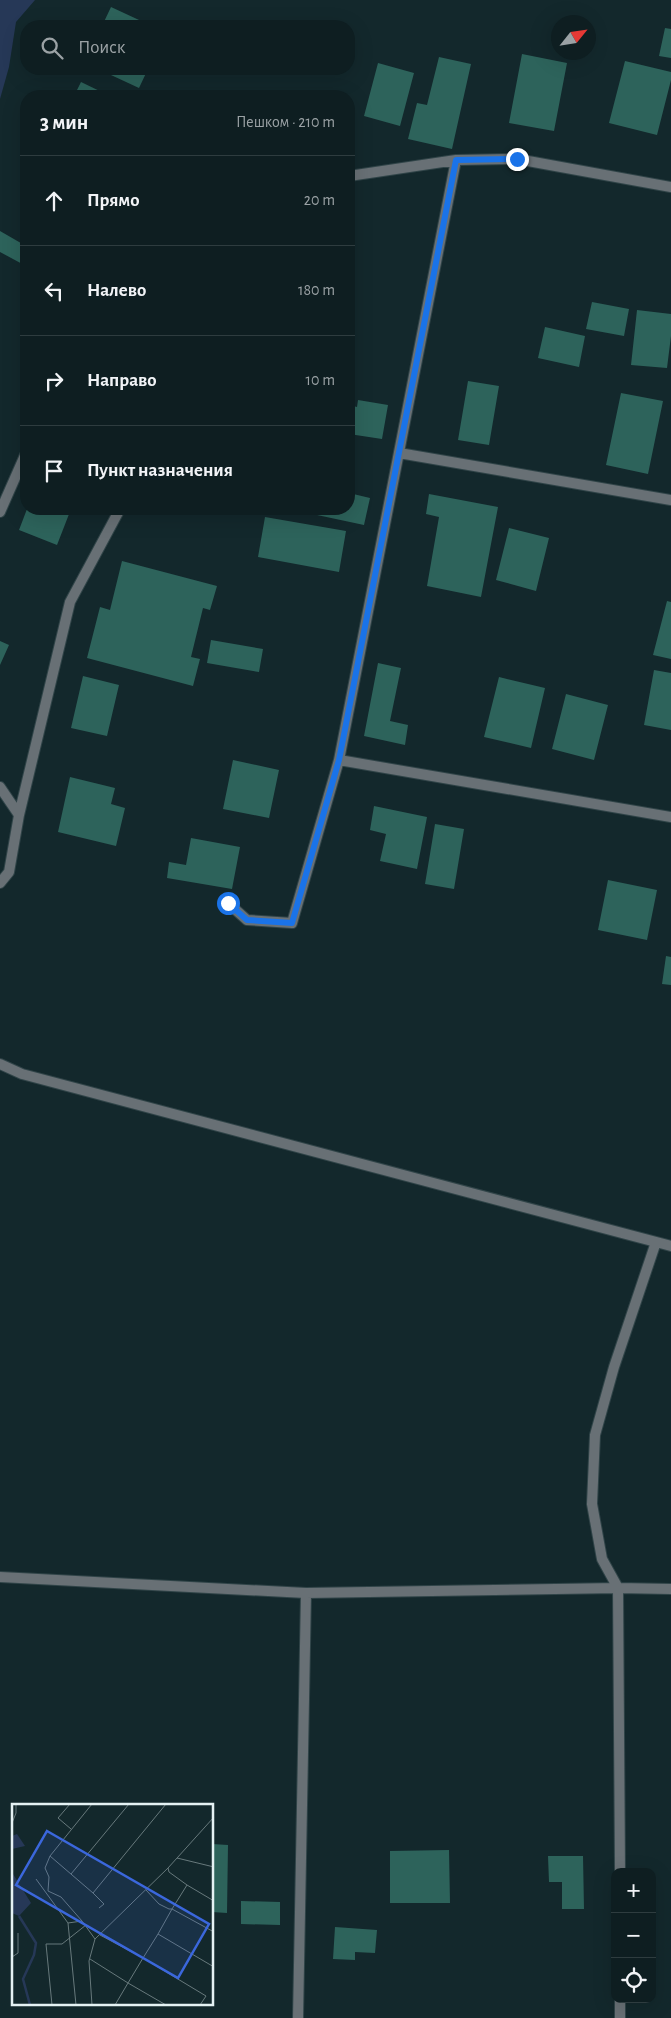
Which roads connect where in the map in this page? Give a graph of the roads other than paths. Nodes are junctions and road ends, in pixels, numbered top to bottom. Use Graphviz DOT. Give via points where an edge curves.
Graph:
graph roads {
  1 [pos="456,160"];
  2 [pos="355,175"];
  3 [pos="671,187"];
  4 [pos="399,453"];
  5 [pos="20,467"];
  6 [pos="671,500"];
  7 [pos="0,512"];
  8 [pos="117,515"];
  9 [pos="339,760"];
  10 [pos="0,787"];
  11 [pos="19,815"];
  12 [pos="671,817"];
  13 [pos="4,872"];
  14 [pos="0,883"];
  15 [pos="228,903"];
  16 [pos="0,1064"];
  17 [pos="656,1242"];
  18 [pos="671,1246"];
  19 [pos="0,1577"];
  20 [pos="618,1588"];
  21 [pos="671,1590"];
  22 [pos="306,1593"];
  23 [pos="620,1868"];
  24 [pos="620,2003"];
  25 [pos="298,2018"];
  26 [pos="620,2018"];
  1 -- 2 [label="street"];
  1 -- 3 [label="street" via="517,159"];
  1 -- 4 [label="street"];
  4 -- 6 [label="street"];
  4 -- 9 [label="street"];
  5 -- 7 [label="street"];
  8 -- 11 [label="street" via="70,602"];
  9 -- 12 [label="street"];
  9 -- 15 [label="street" via="292,923 247,920"];
  10 -- 11 [label="street"];
  11 -- 13 [label="street"];
  13 -- 14 [label="street"];
  16 -- 17 [label="street" via="22,1074"];
  17 -- 18 [label="street"];
  17 -- 20 [label="street" via="595,1435 592,1504 602,1559"];
  19 -- 22 [label="street"];
  20 -- 21 [label="street"];
  20 -- 22 [label="street"];
  20 -- 23 [label="street"];
  22 -- 25 [label="street"];
  24 -- 26 [label="street"];
}
